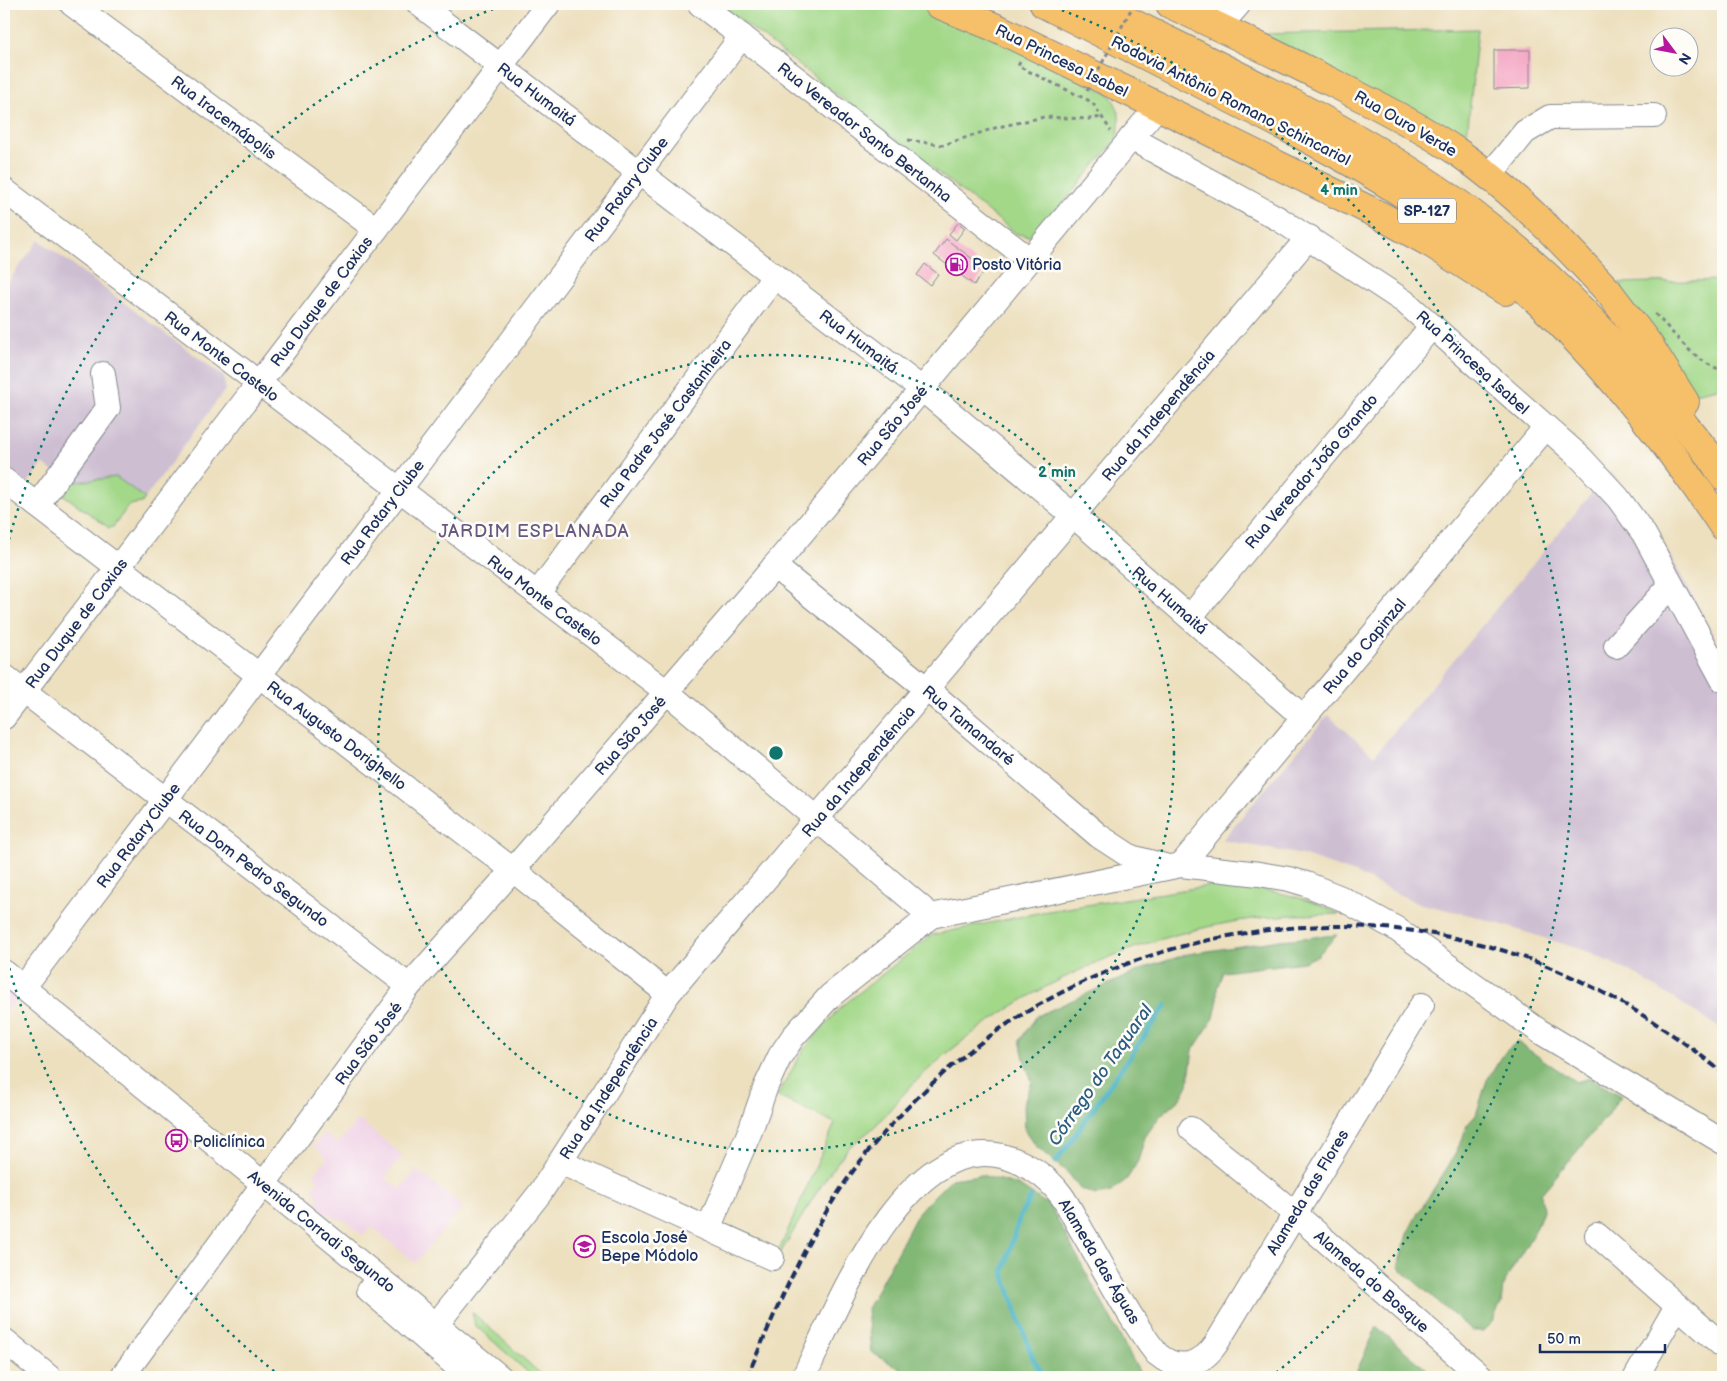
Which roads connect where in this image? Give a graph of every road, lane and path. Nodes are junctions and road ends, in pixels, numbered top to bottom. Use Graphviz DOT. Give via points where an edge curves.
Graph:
graph roads {
  1 [pos="72,4"];
  2 [pos="419,4"];
  3 [pos="548,4"];
  4 [pos="700,4"];
  5 [pos="938,4"];
  6 [pos="1044,4"];
  7 [pos="1094,4"];
  8 [pos="1134,4"];
  9 [pos="1170,4"];
  10 [pos="1239,4"];
  11 [pos="1219,27"];
  12 [pos="742,36"];
  13 [pos="500,66"];
  14 [pos="1087,91"];
  15 [pos="1079,96"];
  16 [pos="1158,106"];
  17 [pos="1654,116"];
  18 [pos="1102,117"];
  19 [pos="1127,143"];
  20 [pos="888,150"];
  21 [pos="639,172"];
  22 [pos="1489,176"];
  23 [pos="4,190"];
  24 [pos="376,229"];
  25 [pos="1308,237"];
  26 [pos="1030,260"];
  27 [pos="775,276"];
  28 [pos="1432,326"];
  29 [pos="1591,354"];
  30 [pos="103,374"];
  31 [pos="259,383"];
  32 [pos="922,389"];
  33 [pos="1546,427"];
  34 [pos="1718,468"];
  35 [pos="4,480"];
  36 [pos="399,490"];
  37 [pos="37,505"];
  38 [pos="1074,516"];
  39 [pos="1723,526"];
  40 [pos="774,566"];
  41 [pos="118,568"];
  42 [pos="1671,585"];
  43 [pos="538,594"];
  44 [pos="1190,617"];
  45 [pos="1616,646"];
  46 [pos="258,675"];
  47 [pos="4,676"];
  48 [pos="1723,680"];
  49 [pos="927,689"];
  50 [pos="24,691"];
  51 [pos="667,692"];
  52 [pos="4,717"];
  53 [pos="1304,718"];
  54 [pos="165,799"];
  55 [pos="818,819"];
  56 [pos="1099,836"];
  57 [pos="1177,866"];
  58 [pos="513,870"];
  59 [pos="1082,885"];
  60 [pos="931,916"];
  61 [pos="4,972"];
  62 [pos="410,986"];
  63 [pos="23,988"];
  64 [pos="668,994"];
  65 [pos="1422,1005"];
  66 [pos="1191,1129"];
  67 [pos="1723,1142"];
  68 [pos="560,1162"];
  69 [pos="264,1185"];
  70 [pos="1294,1213"];
  71 [pos="304,1217"];
  72 [pos="714,1232"];
  73 [pos="1597,1235"];
  74 [pos="772,1258"];
  75 [pos="1677,1306"];
  76 [pos="436,1325"];
  77 [pos="4,1340"];
  78 [pos="1723,1346"];
  79 [pos="1182,1366"];
  80 [pos="49,1377"];
  81 [pos="122,1377"];
  82 [pos="469,1377"];
  83 [pos="500,1377"];
  84 [pos="804,1377"];
  85 [pos="1482,1377"];
  86 [pos="1636,1377"];
  1 -- 24 [label="street, Rua Iracemápolis"];
  2 -- 13 [label="street, Rua Humaitá"];
  3 -- 13 [label="street, Rua Duque de Caxias"];
  4 -- 12 [label="street, Rua Vereador Santo Bertanha"];
  5 -- 16 [label="main road, Rua Princesa Isabel" via="999,29"];
  6 -- 29 [label="main road, Rodovia Antônio Romano Schincariol / SP-127" via="1282,124 1375,176 1463,236 1552,313"];
  7 -- 34 [label="main road, Rodovia Antônio Romano Schincariol / SP-127" via="1338,128 1485,223 1572,299 1613,340"];
  8 -- 14 [label="path, bridge"];
  9 -- 11 [label="main road, Rua Ouro Verde"];
  10 -- 11 [label="street"];
  11 -- 22 [label="main road, Rua Ouro Verde" via="1394,114 1434,137"];
  12 -- 20 [label="street, Rua Vereador Santo Bertanha"];
  12 -- 21 [label="street, Rua Rotary Clube"];
  13 -- 21 [label="street, Rua Humaitá"];
  13 -- 24 [label="street, Rua Duque de Caxias"];
  15 -- 18 [label="path" via="1092,102"];
  16 -- 19 [label="street, Rua São José"];
  16 -- 29 [label="main road, Rua Princesa Isabel" via="1432,244 1496,284"];
  17 -- 22 [label="street" via="1550,116 1525,132"];
  18 -- 19 [label="path"];
  18 -- 20 [label="path" via="1044,117 998,127 944,145 911,139"];
  19 -- 25 [label="street, Rua Princesa Isabel"];
  19 -- 26 [label="street, Rua São José"];
  20 -- 26 [label="street, Rua Vereador Santo Bertanha"];
  21 -- 27 [label="street, Rua Humaitá"];
  21 -- 36 [label="street, Rua Rotary Clube"];
  22 -- 34 [label="main road, Rua Ouro Verde" via="1531,211 1608,292 1692,412"];
  23 -- 31 [label="street, Rua Monte Castelo"];
  24 -- 31 [label="street, Rua Duque de Caxias"];
  25 -- 28 [label="street, Rua Princesa Isabel" via="1404,302"];
  25 -- 38 [label="street, Rua da Independência"];
  26 -- 32 [label="street, Rua São José"];
  27 -- 32 [label="street, Rua Humaitá"];
  27 -- 43 [label="street, Rua Padre José Castanheira"];
  28 -- 33 [label="street, Rua Princesa Isabel"];
  28 -- 44 [label="street, Rua Vereador João Grando"];
  29 -- 39 [label="main road, Rodovia Antônio Romano Schincariol / SP-127" via="1685,469"];
  30 -- 37 [label="street" via="108,408"];
  31 -- 36 [label="street, Rua Monte Castelo"];
  31 -- 41 [label="street, Rua Duque de Caxias"];
  32 -- 38 [label="street, Rua Humaitá"];
  32 -- 40 [label="street, Rua São José"];
  33 -- 42 [label="street, Rua Princesa Isabel" via="1581,458 1618,498 1644,534"];
  33 -- 53 [label="street, Rua do Capinzal"];
  35 -- 37 [label="street, Rua Augusto Dorighello"];
  36 -- 43 [label="street, Rua Monte Castelo"];
  36 -- 46 [label="street, Rua Rotary Clube"];
  37 -- 41 [label="street, Rua Augusto Dorighello"];
  38 -- 44 [label="street, Rua Humaitá"];
  38 -- 49 [label="street, Rua da Independência"];
  40 -- 49 [label="street, Rua Tamandaré"];
  40 -- 51 [label="street, Rua São José"];
  41 -- 46 [label="street, Rua Augusto Dorighello"];
  41 -- 50 [label="street, Rua Duque de Caxias"];
  42 -- 45 [label="street"];
  42 -- 48 [label="street, Rua Princesa Isabel"];
  43 -- 51 [label="street, Rua Monte Castelo"];
  44 -- 53 [label="street, Rua Humaitá"];
  46 -- 54 [label="street, Rua Rotary Clube"];
  46 -- 58 [label="street, Rua Augusto Dorighello"];
  47 -- 50 [label="street, Rua Dom Pedro Segundo"];
  49 -- 55 [label="street, Rua da Independência"];
  49 -- 56 [label="street, Rua Tamandaré"];
  50 -- 52 [label="street, Rua Duque de Caxias"];
  50 -- 54 [label="street, Rua Dom Pedro Segundo"];
  51 -- 55 [label="street, Rua Monte Castelo"];
  51 -- 58 [label="street, Rua São José"];
  53 -- 57 [label="street, Rua do Capinzal"];
  54 -- 62 [label="street, Rua Dom Pedro Segundo"];
  54 -- 63 [label="street, Rua Rotary Clube"];
  55 -- 60 [label="street, Rua Monte Castelo"];
  55 -- 64 [label="street, Rua da Independência"];
  56 -- 57 [label="street, Rua Tamandaré" via="1131,857"];
  56 -- 59 [label="street" via="1107,849 1106,859"];
  57 -- 59 [label="street"];
  57 -- 67 [label="street" via="1289,879 1341,898 1395,928 1539,1031"];
  58 -- 62 [label="street, Rua São José"];
  58 -- 64 [label="street, Rua Augusto Dorighello"];
  59 -- 60 [label="street"];
  60 -- 72 [label="street" via="830,996 792,1037 766,1086 750,1131 744,1182"];
  61 -- 63 [label="street, Avenida Corradi Segundo"];
  62 -- 69 [label="street, Rua São José"];
  63 -- 69 [label="street, Avenida Corradi Segundo"];
  64 -- 68 [label="street, Rua da Independência"];
  65 -- 70 [label="street, Alameda das Flores"];
  66 -- 70 [label="street, Alameda do Bosque"];
  68 -- 72 [label="street"];
  68 -- 76 [label="street, Rua da Independência" via="540,1193"];
  69 -- 71 [label="street, Avenida Corradi Segundo"];
  69 -- 81 [label="street, Rua São José"];
  70 -- 79 [label="street, Alameda das Flores" via="1210,1353 1197,1362"];
  70 -- 85 [label="street, Alameda do Bosque"];
  71 -- 76 [label="street, Avenida Corradi Segundo"];
  71 -- 82 [label="street" via="333,1258"];
  72 -- 74 [label="street"];
  73 -- 75 [label="street"];
  75 -- 78 [label="street"];
  75 -- 86 [label="street"];
  76 -- 83 [label="street, Avenida Corradi Segundo"];
  77 -- 80 [label="street"];
  79 -- 84 [label="street, Alameda das Águas" via="1164,1361 1150,1346 1061,1194 1035,1170 1014,1159 993,1154 965,1156 936,1169 913,1187 894,1209 848,1284"];
}
